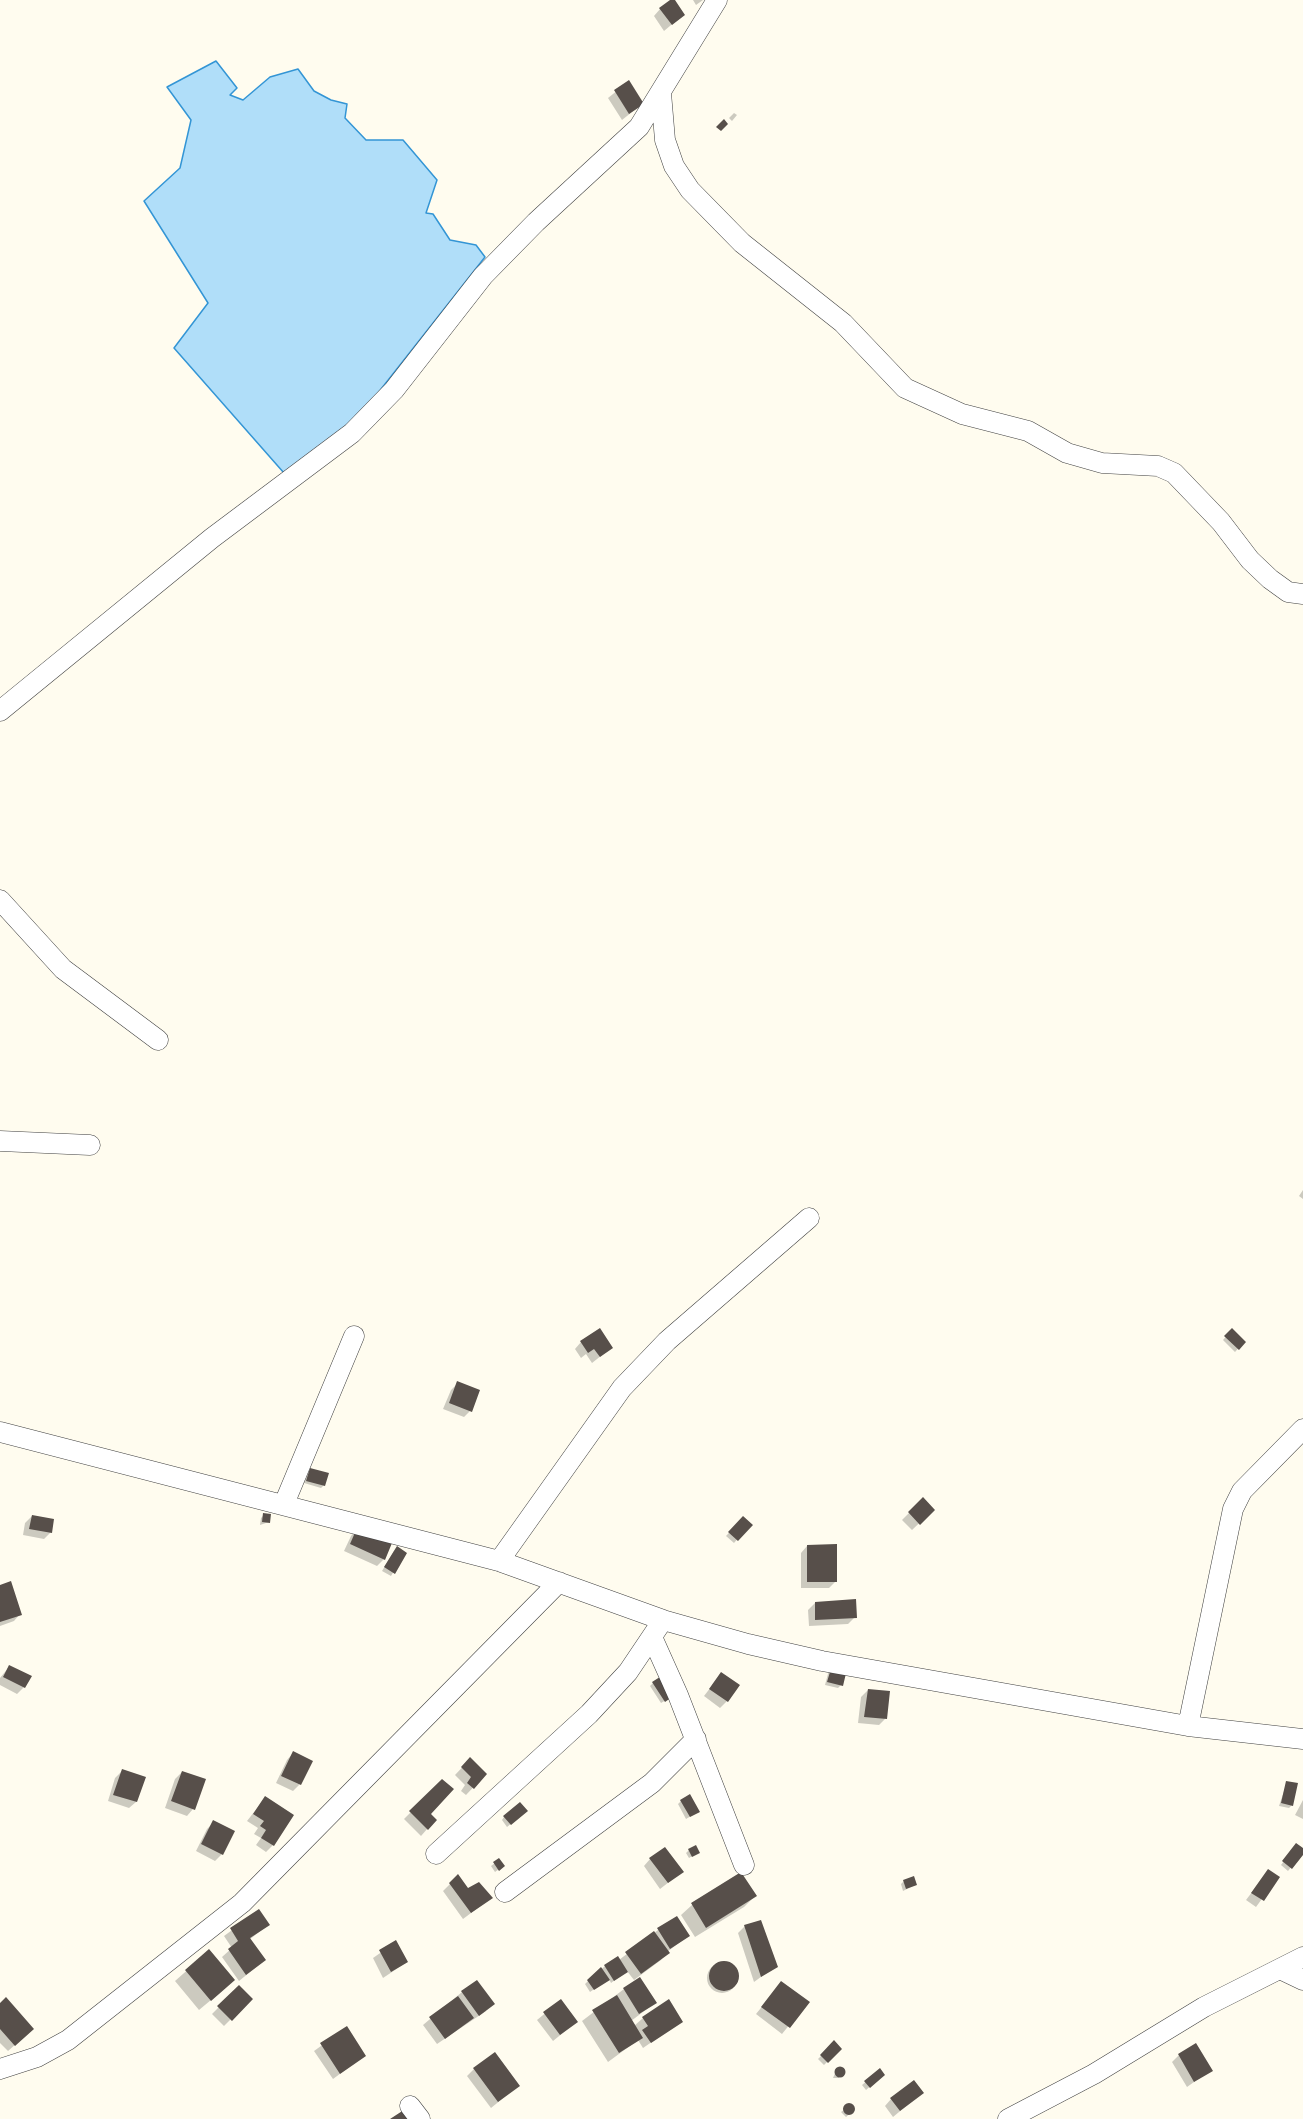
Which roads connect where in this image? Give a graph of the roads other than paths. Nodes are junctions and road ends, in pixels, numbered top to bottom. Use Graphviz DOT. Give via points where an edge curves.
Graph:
graph roads {
  1 [pos="717,0"];
  2 [pos="662,93"];
  3 [pos="1303,594"];
  4 [pos="0,711"];
  5 [pos="0,900"];
  6 [pos="158,1040"];
  7 [pos="0,1141"];
  8 [pos="90,1145"];
  9 [pos="809,1218"];
  10 [pos="354,1336"];
  11 [pos="1303,1429"];
  12 [pos="0,1432"];
  13 [pos="284,1504"];
  14 [pos="499,1561"];
  15 [pos="559,1582"];
  16 [pos="663,1620"];
  17 [pos="651,1637"];
  18 [pos="1188,1726"];
  19 [pos="696,1739"];
  20 [pos="1303,1739"];
  21 [pos="436,1854"];
  22 [pos="744,1865"];
  23 [pos="505,1892"];
  24 [pos="1303,1957"];
  25 [pos="1280,1969"];
  26 [pos="1303,1980"];
  27 [pos="0,2069"];
  28 [pos="1008,2119"];
  1 -- 2 [label="street"];
  2 -- 3 [label="street" via="665,140 674,166 690,190 742,243 843,323 905,388 962,414 1028,431 1067,453 1092,461 1153,465 1174,473 1221,522 1250,561 1288,592"];
  2 -- 4 [label="street" via="639,127 483,276 394,390 352,433 212,538"];
  5 -- 6 [label="street" via="63,969"];
  7 -- 8 [label="street"];
  9 -- 14 [label="street" via="668,1341 622,1388"];
  10 -- 13 [label="street"];
  11 -- 18 [label="street" via="1242,1491 1233,1509"];
  12 -- 13 [label="street"];
  13 -- 14 [label="street"];
  14 -- 15 [label="street"];
  15 -- 16 [label="street"];
  15 -- 27 [label="street" via="242,1903 68,2040 36,2057"];
  16 -- 17 [label="street"];
  16 -- 18 [label="street" via="822,1661"];
  17 -- 19 [label="street"];
  17 -- 21 [label="street" via="628,1672 589,1714"];
  18 -- 20 [label="street"];
  19 -- 22 [label="street"];
  19 -- 23 [label="street" via="652,1783"];
  24 -- 25 [label="street"];
  25 -- 26 [label="street"];
  25 -- 28 [label="street" via="1204,2007 1094,2074"];
}
